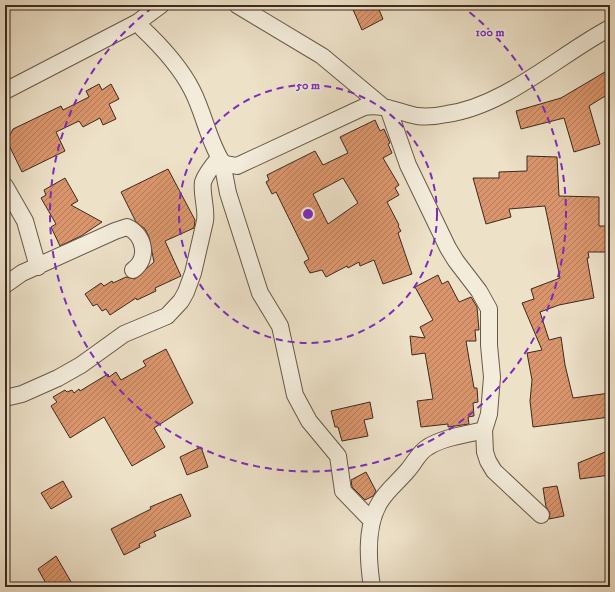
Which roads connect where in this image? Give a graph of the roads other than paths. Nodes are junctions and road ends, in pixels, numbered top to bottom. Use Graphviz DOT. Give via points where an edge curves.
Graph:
graph roads {
  1 [pos="144,5"];
  2 [pos="161,5"];
  3 [pos="238,5"];
  4 [pos="140,25"];
  5 [pos="610,28"];
  6 [pos="5,91"];
  7 [pos="385,107"];
  8 [pos="220,160"];
  9 [pos="5,186"];
  10 [pos="38,267"];
  11 [pos="133,270"];
  12 [pos="5,284"];
  13 [pos="5,398"];
  14 [pos="484,430"];
  15 [pos="541,515"];
  16 [pos="372,521"];
  17 [pos="372,587"];
  1 -- 4 [label="street"];
  2 -- 4 [label="street"];
  3 -- 7 [label="street" via="322,56"];
  4 -- 6 [label="street"];
  4 -- 8 [label="street" via="157,42 186,80"];
  5 -- 7 [label="street" via="542,71 474,109 418,116"];
  7 -- 8 [label="street" via="364,107 244,163 229,165"];
  7 -- 14 [label="street" via="408,165 448,248 489,309 492,377 489,414"];
  8 -- 13 [label="street" via="203,183 205,221 186,292 174,309 160,320 124,334 58,378 22,394"];
  8 -- 16 [label="street" via="260,293 280,326 295,396 312,425 338,456 344,491"];
  9 -- 10 [label="street" via="27,226"];
  10 -- 11 [label="street" via="127,227 137,234 144,247 141,262"];
  10 -- 12 [label="street"];
  14 -- 15 [label="street" via="485,452 494,471"];
  14 -- 16 [label="street" via="438,442 421,452 381,500"];
  16 -- 17 [label="street"];
}
